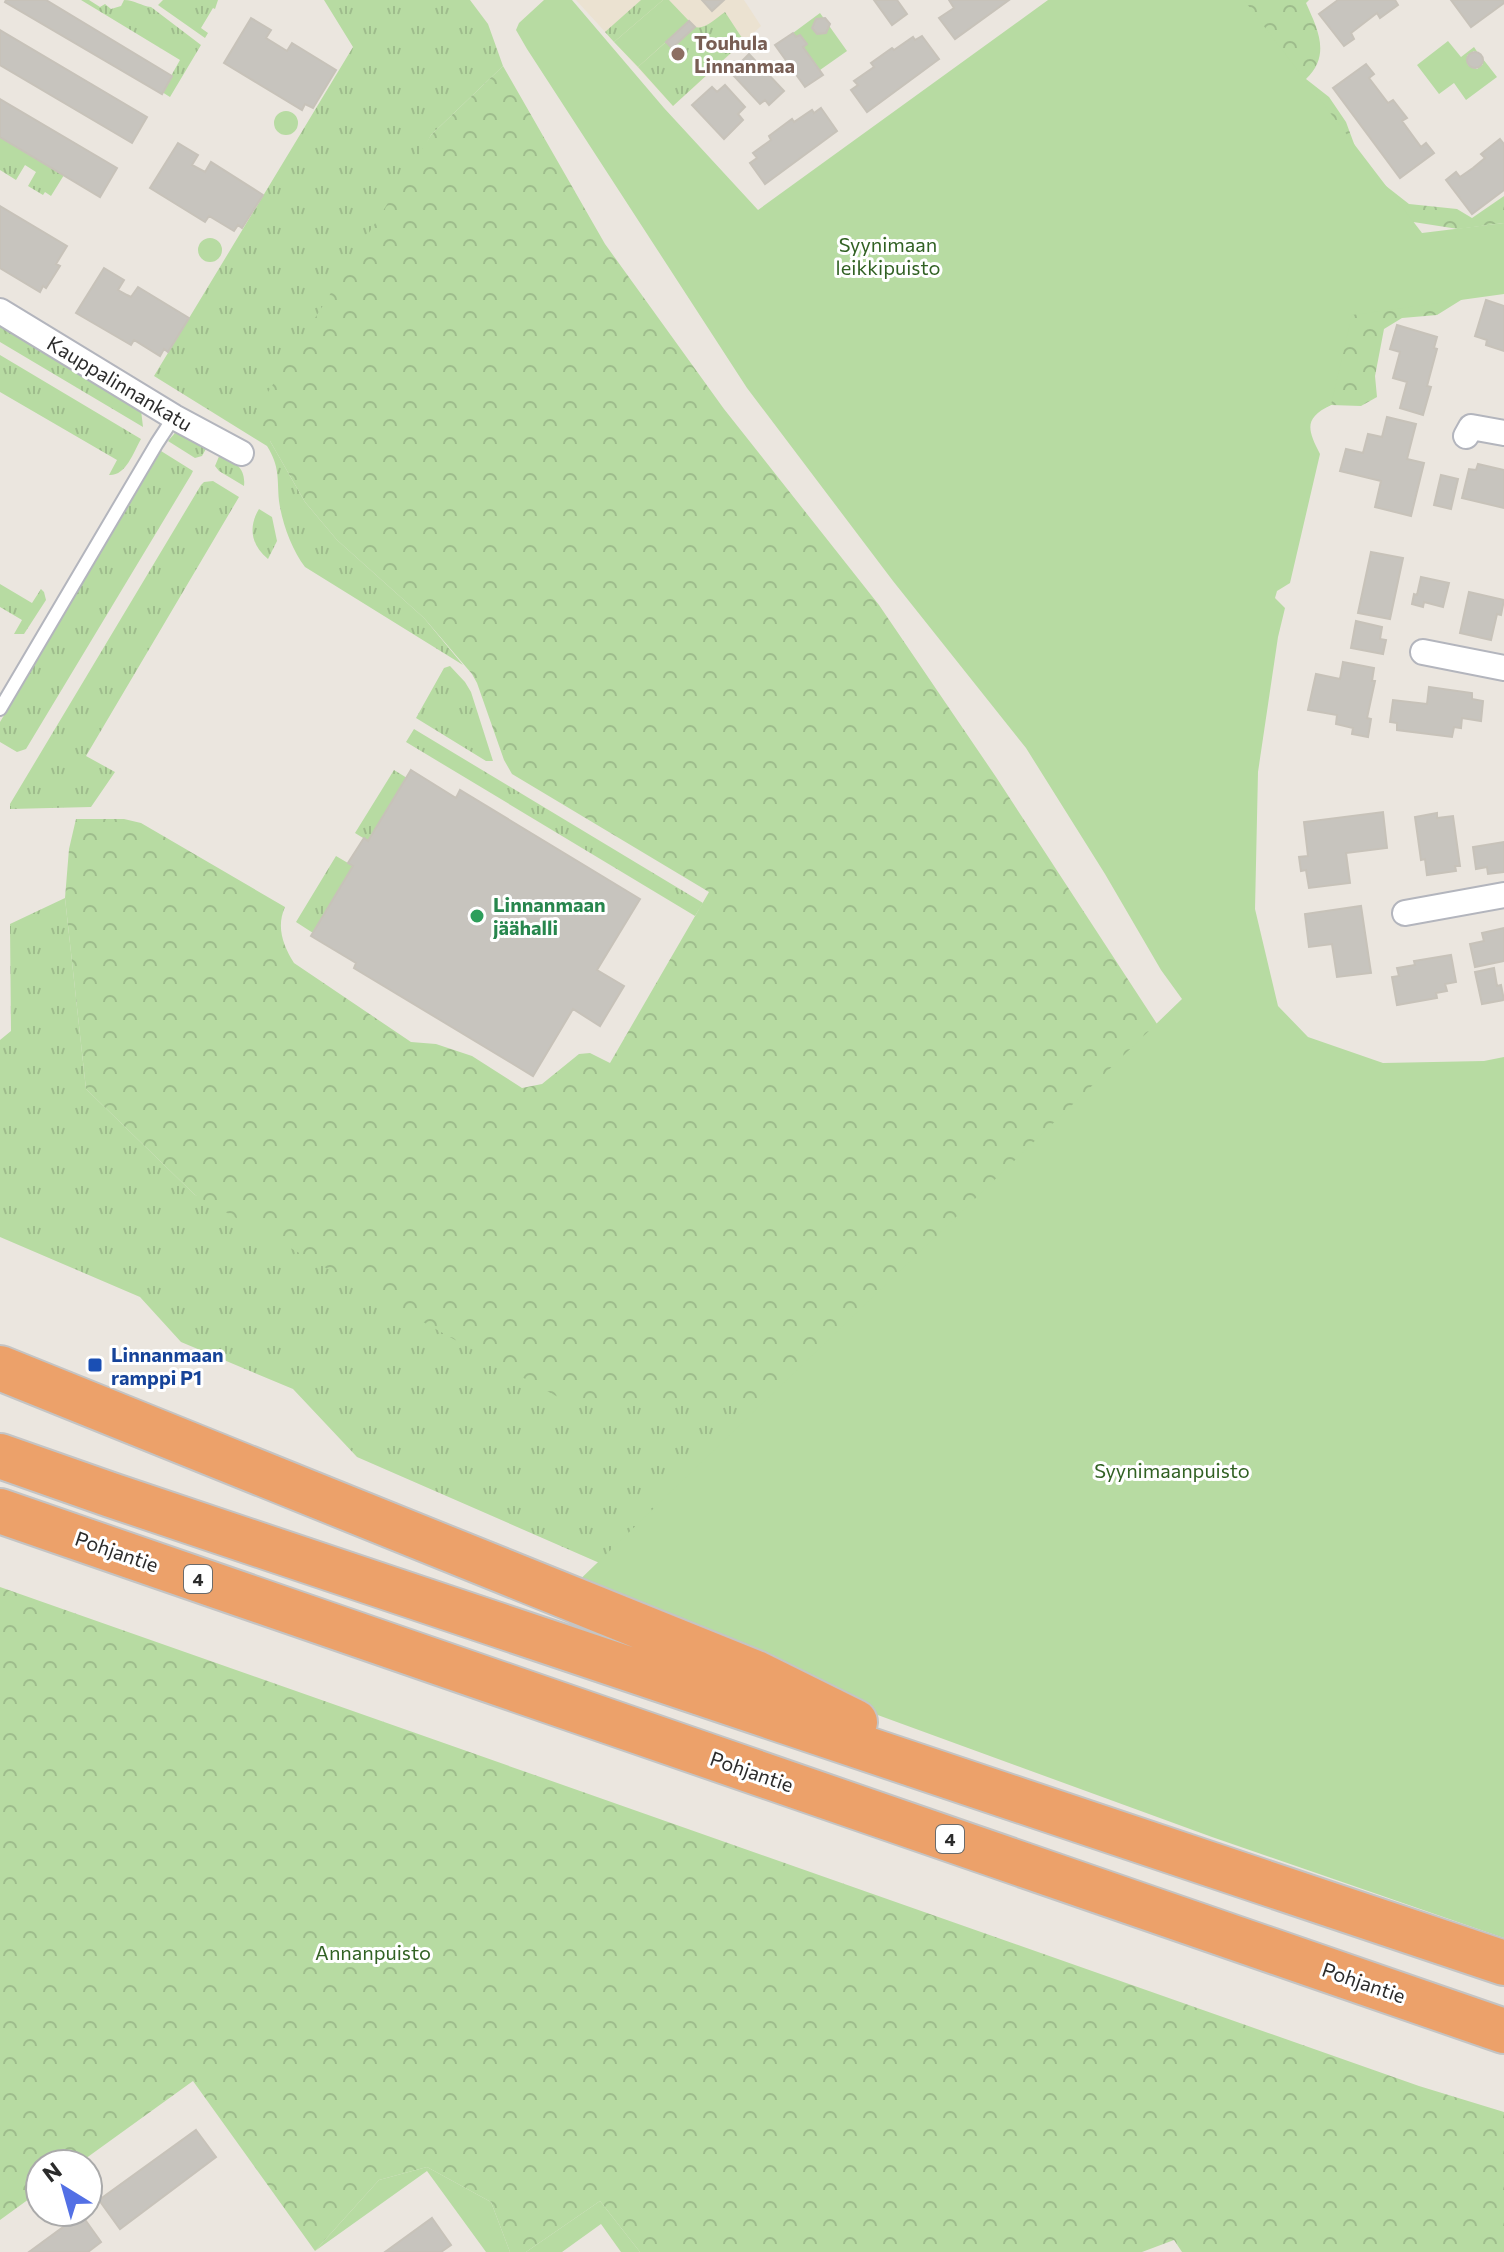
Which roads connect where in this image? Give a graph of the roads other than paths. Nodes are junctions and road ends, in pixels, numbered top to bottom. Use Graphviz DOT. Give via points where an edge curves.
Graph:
graph roads {
  1 [pos="0,311"];
  2 [pos="174,417"];
  3 [pos="1504,433"];
  4 [pos="1466,436"];
  5 [pos="241,453"];
  6 [pos="1423,652"];
  7 [pos="1504,668"];
  8 [pos="0,709"];
  9 [pos="1504,895"];
  10 [pos="1405,913"];
  11 [pos="0,1347"];
  12 [pos="0,1368"];
  13 [pos="0,1456"];
  14 [pos="334,1502"];
  15 [pos="0,1511"];
  16 [pos="1008,1798"];
  17 [pos="1504,1963"];
  18 [pos="1504,2031"];
  1 -- 2 [label="street, Kauppalinnankatu"];
  2 -- 5 [label="street, Kauppalinnankatu"];
  2 -- 8 [label="lane"];
  3 -- 4 [label="street" via="1471,427"];
  6 -- 7 [label="street"];
  9 -- 10 [label="street"];
  11 -- 14 [label="highway" via="188,1415"];
  12 -- 14 [label="highway"];
  13 -- 16 [label="highway"];
  14 -- 16 [label="highway" via="756,1673"];
  15 -- 18 [label="highway, Pohjantie / 4"];
  16 -- 17 [label="highway"];
}
